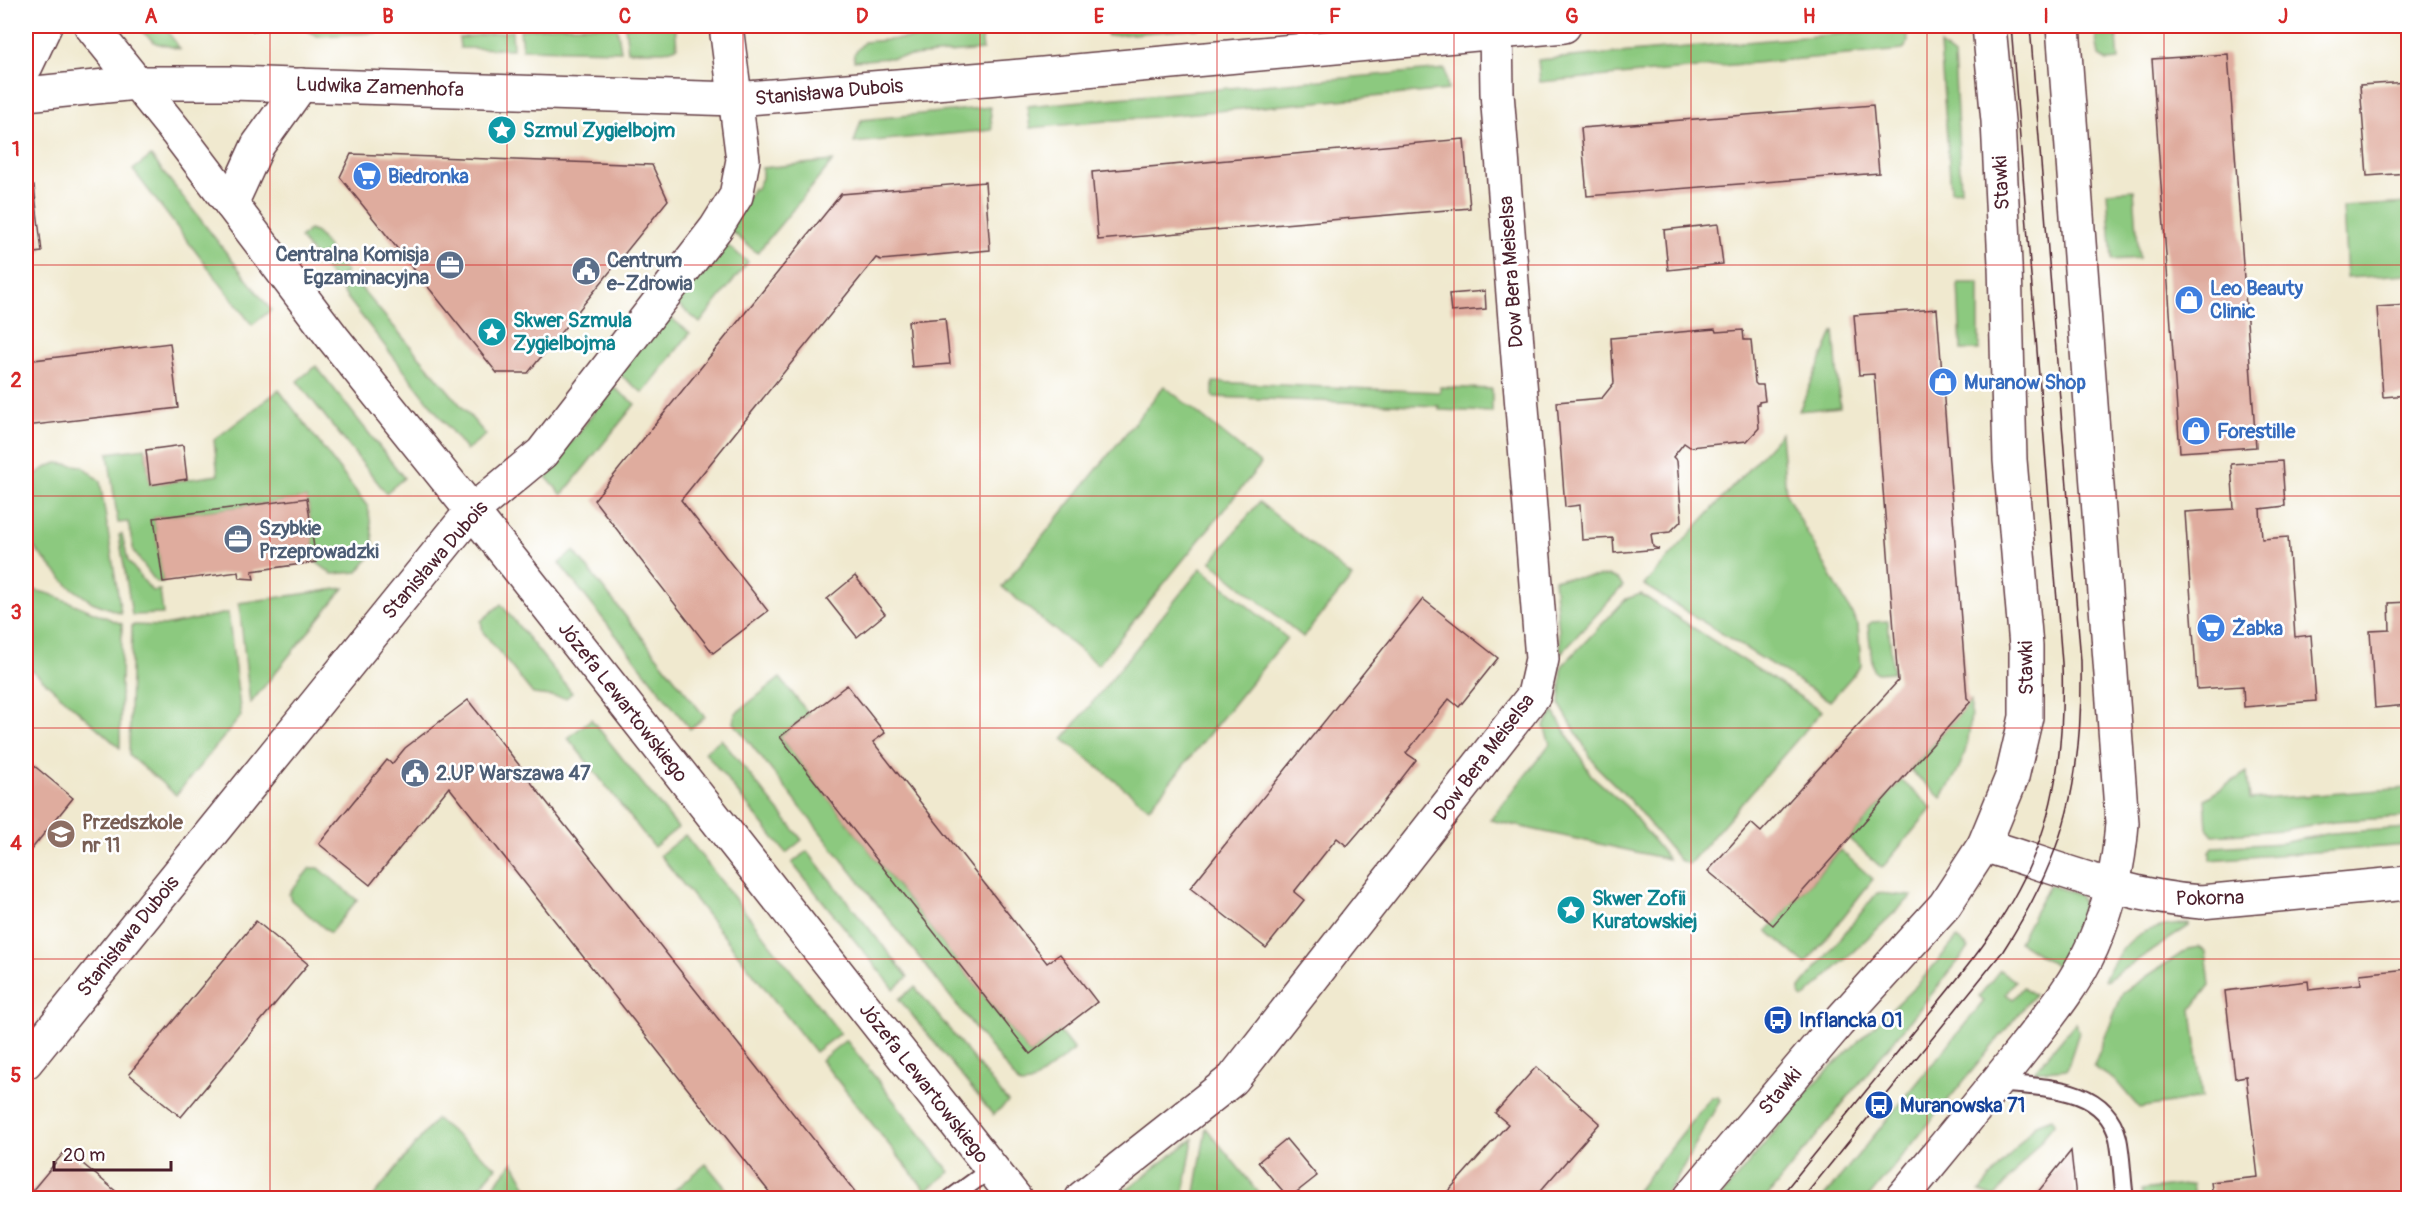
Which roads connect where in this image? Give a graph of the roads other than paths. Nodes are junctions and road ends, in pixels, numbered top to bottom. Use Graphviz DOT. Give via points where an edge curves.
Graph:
graph roads {
  1 [pos="45,26"];
  2 [pos="91,26"];
  3 [pos="726,26"];
  4 [pos="1564,26"];
  5 [pos="1989,26"];
  6 [pos="2063,26"];
  7 [pos="1496,28"];
  8 [pos="26,66"];
  9 [pos="136,83"];
  10 [pos="301,85"];
  11 [pos="26,94"];
  12 [pos="735,99"];
  13 [pos="231,204"];
  14 [pos="471,512"];
  15 [pos="1984,845"];
  16 [pos="2409,883"];
  17 [pos="2112,886"];
  18 [pos="26,1062"];
  19 [pos="1996,1083"];
  20 [pos="991,1169"];
  21 [pos="951,1198"];
  22 [pos="1015,1198"];
  23 [pos="1082,1198"];
  24 [pos="1690,1198"];
  25 [pos="1902,1198"];
  26 [pos="2125,1198"];
  1 -- 8 [label="street"];
  2 -- 9 [label="street, Józefa Lewartowskiego"];
  3 -- 12 [label="street"];
  4 -- 7 [label="street, Stanisława Dubois"];
  5 -- 15 [label="street, Stawki" via="1998,121 2010,460 2026,646 2026,717 2012,777"];
  6 -- 17 [label="street" via="2122,823"];
  7 -- 12 [label="street, Stanisława Dubois" via="986,79"];
  7 -- 23 [label="street, Dow Bera Meiselsa" via="1497,93 1542,659 1534,695 1233,1079"];
  9 -- 10 [label="street, Ludwika Zamenhofa"];
  9 -- 11 [label="street, Ludwika Zamenhofa"];
  9 -- 13 [label="street, Józefa Lewartowskiego"];
  10 -- 12 [label="street, Ludwika Zamenhofa"];
  10 -- 13 [label="street" via="258,146"];
  12 -- 14 [label="street, Stanisława Dubois" via="743,160 736,196 716,228 542,453"];
  13 -- 14 [label="street, Józefa Lewartowskiego"];
  14 -- 18 [label="street, Stanisława Dubois"];
  14 -- 20 [label="street, Józefa Lewartowskiego"];
  15 -- 17 [label="street, Pokorna"];
  15 -- 24 [label="street, Stawki" via="1945,905 1837,1024"];
  16 -- 17 [label="street, Pokorna" via="2201,902 2170,900"];
  17 -- 19 [label="street" via="2092,948 2076,979"];
  19 -- 25 [label="street"];
  19 -- 26 [label="lane" via="2073,1092 2097,1106 2118,1138"];
  20 -- 21 [label="lane"];
  20 -- 22 [label="street, Józefa Lewartowskiego"];
}
